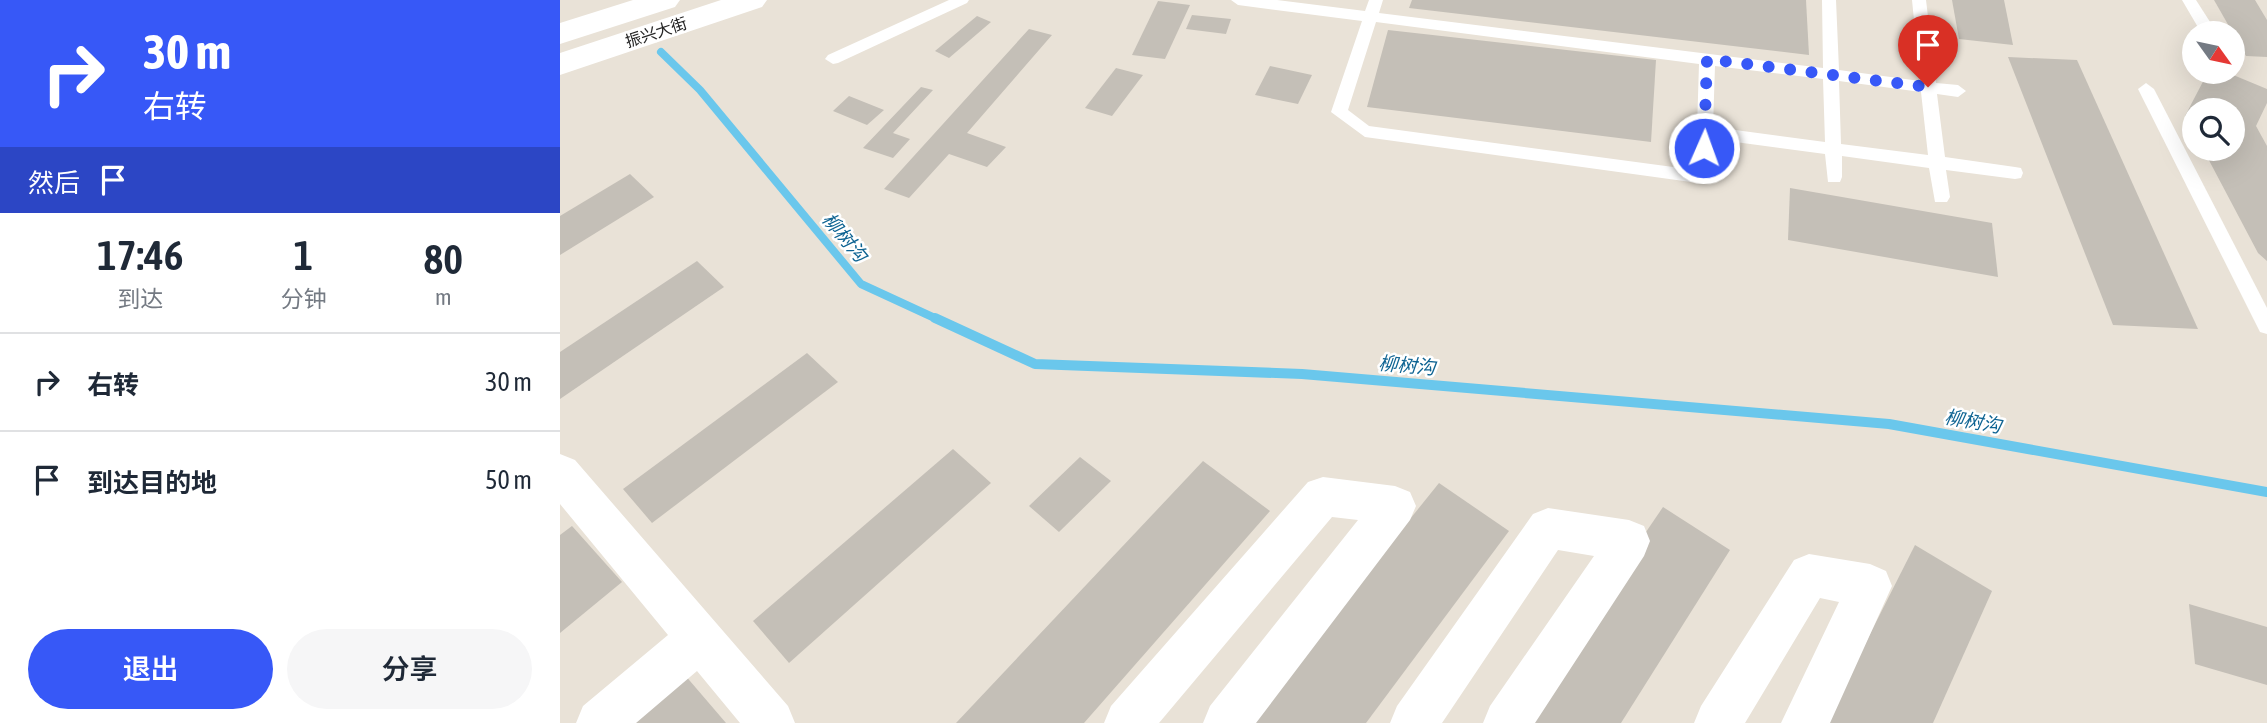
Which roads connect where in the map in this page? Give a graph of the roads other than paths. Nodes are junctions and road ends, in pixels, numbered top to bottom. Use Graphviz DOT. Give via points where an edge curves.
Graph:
graph roads {
  1 [pos="665,0"];
  2 [pos="752,0"];
  3 [pos="962,0"];
  4 [pos="1238,0"];
  5 [pos="1829,0"];
  6 [pos="1919,0"];
  7 [pos="2189,0"];
  8 [pos="1373,8"];
  9 [pos="2202,21"];
  10 [pos="560,34"];
  11 [pos="833,59"];
  12 [pos="1707,59"];
  13 [pos="560,64"];
  14 [pos="1831,75"];
  15 [pos="1928,87"];
  16 [pos="2146,89"];
  17 [pos="1958,91"];
  18 [pos="1705,132"];
  19 [pos="1833,149"];
  20 [pos="1937,163"];
  21 [pos="2015,173"];
  22 [pos="1834,177"];
  23 [pos="1941,197"];
  24 [pos="2267,326"];
  25 [pos="560,473"];
  26 [pos="699,639"];
  27 [pos="600,723"];
  28 [pos="771,723"];
  29 [pos="1128,723"];
  30 [pos="1227,723"];
  31 [pos="1414,723"];
  32 [pos="1507,723"];
  33 [pos="1718,723"];
  34 [pos="1805,723"];
  1 -- 10 [label="street, 振兴大街"];
  2 -- 13 [label="street, 振兴大街"];
  3 -- 11 [label="lane"];
  4 -- 8 [label="lane"];
  5 -- 14 [label="lane"];
  6 -- 15 [label="lane"];
  7 -- 9 [label="lane"];
  8 -- 12 [label="lane"];
  8 -- 18 [label="lane" via="1339,112 1365,131 1691,176 1704,164"];
  12 -- 14 [label="lane"];
  12 -- 18 [label="lane"];
  14 -- 15 [label="lane"];
  14 -- 19 [label="lane"];
  15 -- 17 [label="lane"];
  15 -- 20 [label="lane"];
  16 -- 24 [label="lane"];
  18 -- 19 [label="lane"];
  19 -- 20 [label="lane"];
  19 -- 22 [label="lane"];
  20 -- 21 [label="lane"];
  20 -- 23 [label="lane"];
  25 -- 26 [label="street"];
  26 -- 27 [label="street"];
  26 -- 28 [label="street"];
  29 -- 30 [label="street" via="1323,496 1395,506"];
  31 -- 32 [label="street" via="1548,528 1629,541"];
  33 -- 34 [label="street" via="1809,575 1870,586"];
}
